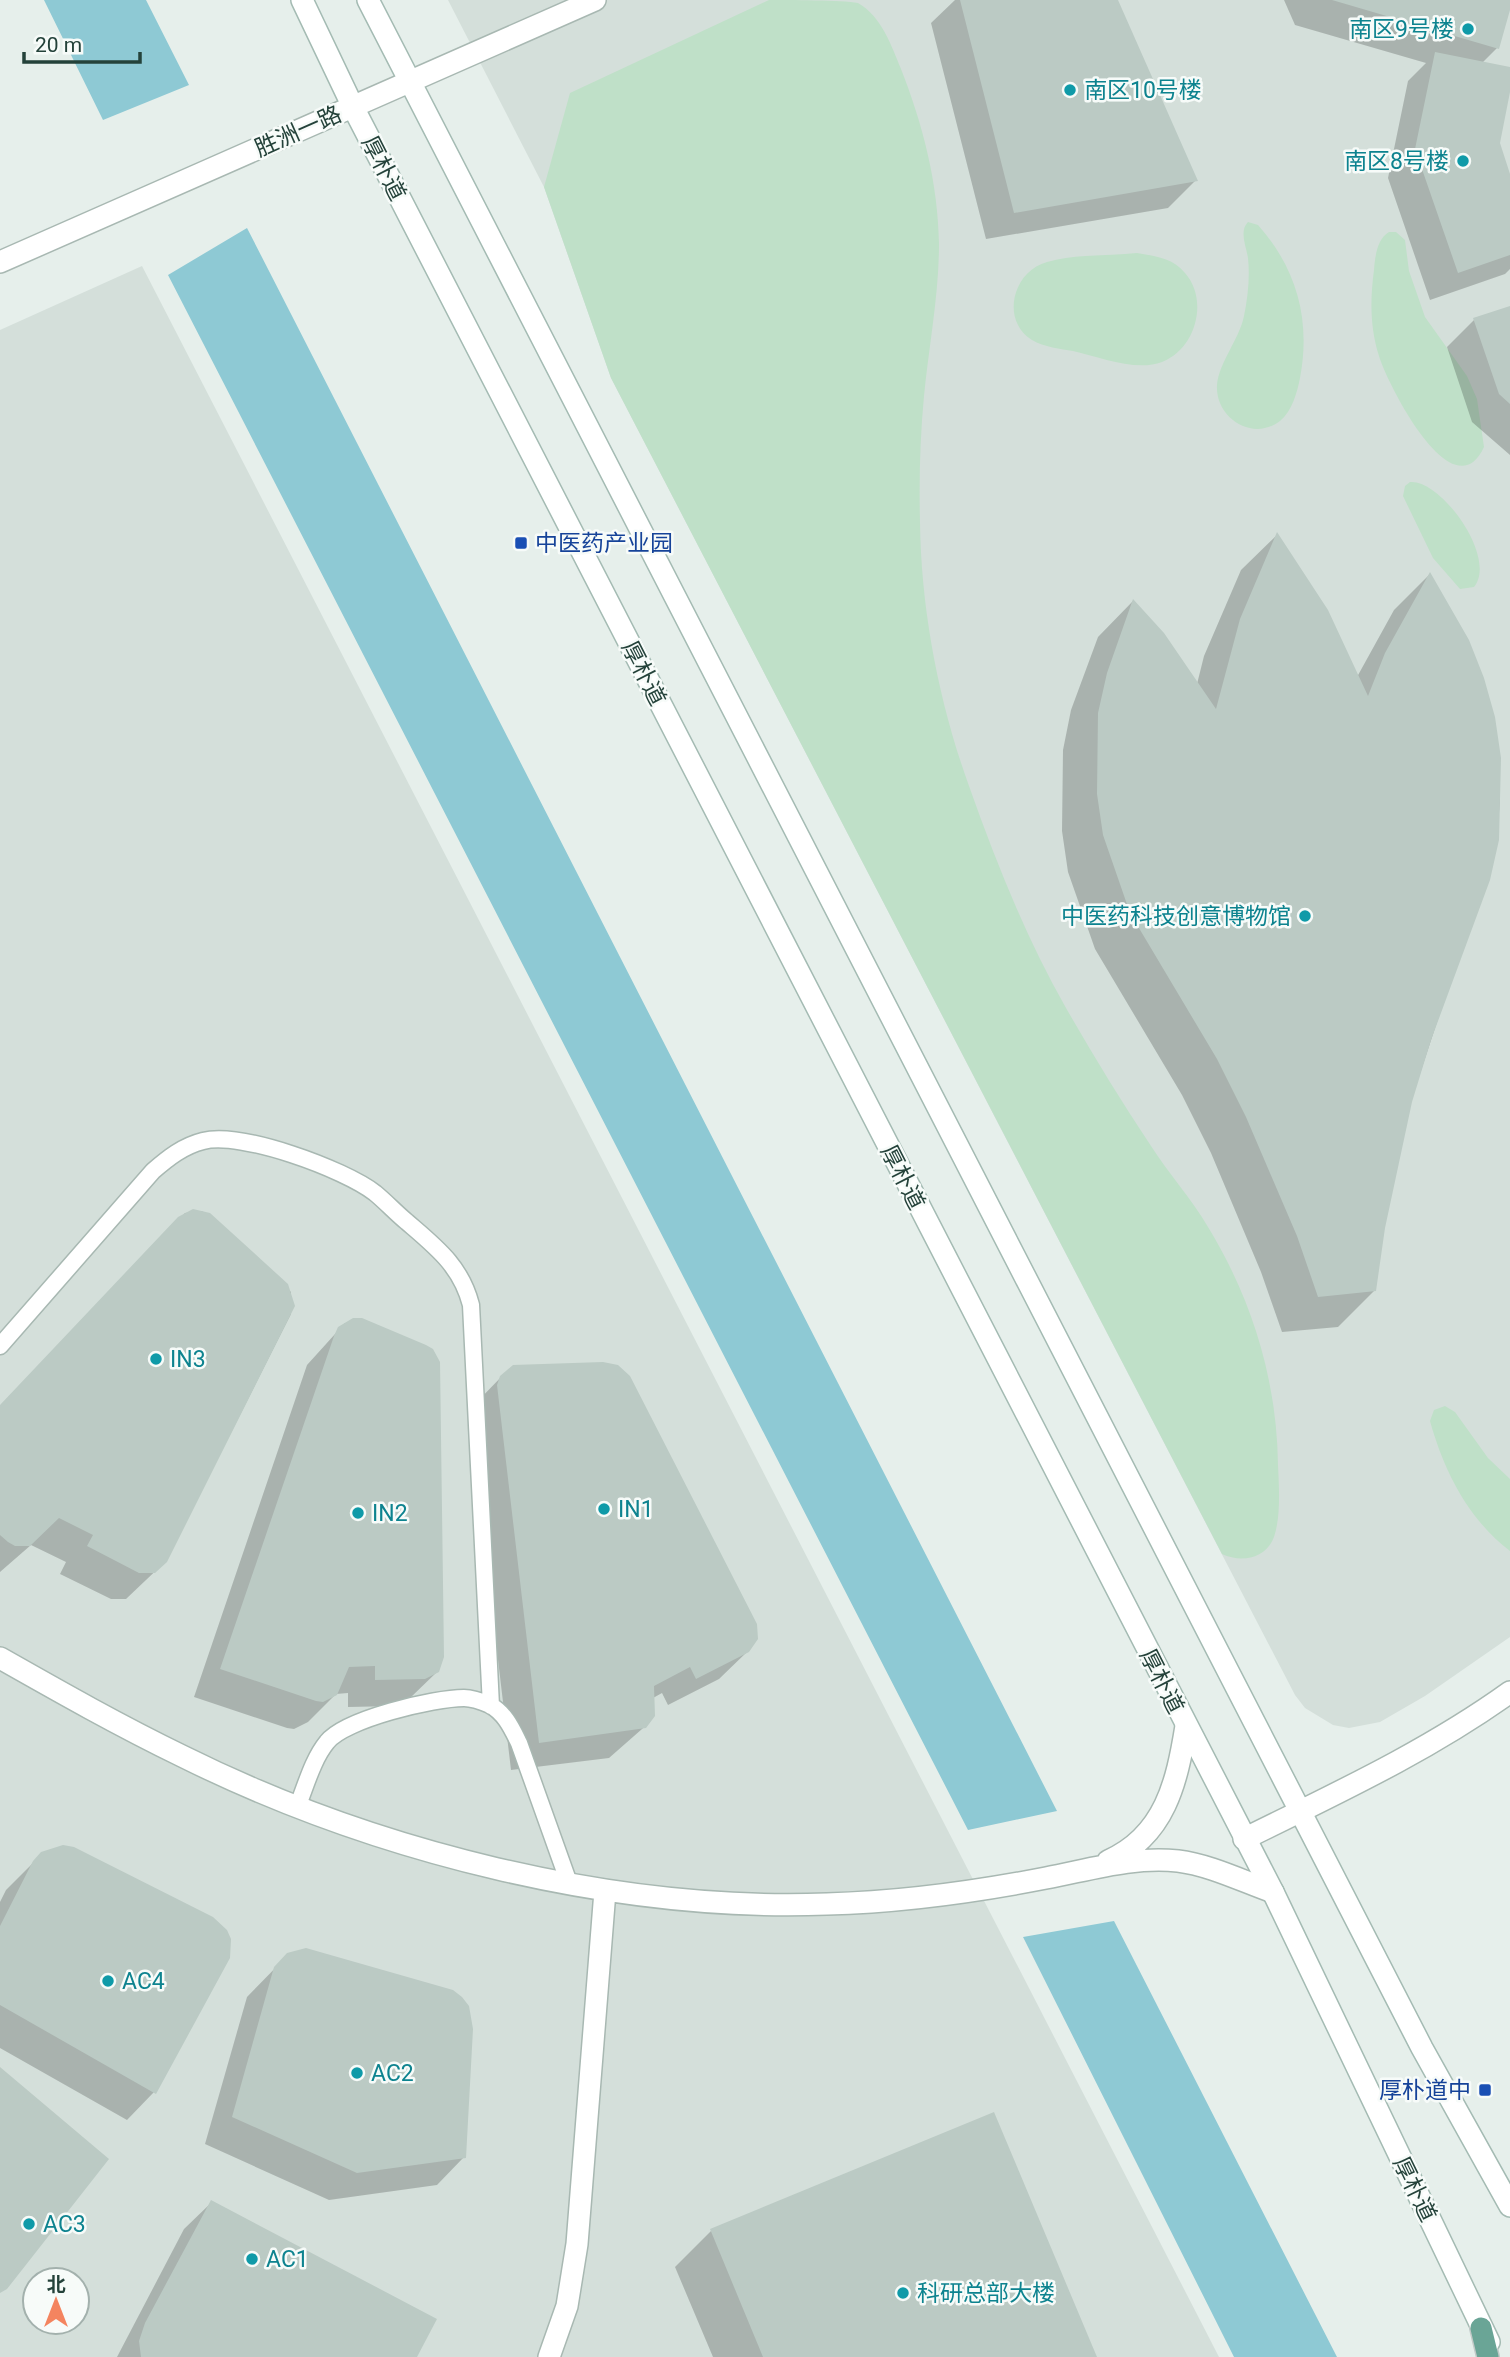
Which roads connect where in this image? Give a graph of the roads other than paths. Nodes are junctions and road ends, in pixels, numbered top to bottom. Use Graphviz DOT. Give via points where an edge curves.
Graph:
graph roads {
  1 [pos="302,0"];
  2 [pos="368,0"];
  3 [pos="595,0"];
  4 [pos="408,82"];
  5 [pos="353,107"];
  6 [pos="0,262"];
  7 [pos="0,1346"];
  8 [pos="0,1658"];
  9 [pos="1510,1692"];
  10 [pos="491,1706"];
  11 [pos="1186,1726"];
  12 [pos="298,1805"];
  13 [pos="1301,1811"];
  14 [pos="1244,1839"];
  15 [pos="1093,1867"];
  16 [pos="569,1883"];
  17 [pos="605,1891"];
  18 [pos="1273,1892"];
  19 [pos="1510,2206"];
  20 [pos="1481,2328"];
  21 [pos="549,2357"];
  22 [pos="1488,2357"];
  23 [pos="1497,2357"];
  1 -- 5 [label="main road, 厚朴道"];
  2 -- 4 [label="main road"];
  3 -- 4 [label="main road, 胜洲一路"];
  4 -- 5 [label="main road, 胜洲一路"];
  4 -- 13 [label="main road"];
  5 -- 6 [label="main road, 胜洲一路"];
  5 -- 11 [label="main road, 厚朴道"];
  7 -- 10 [label="lane" via="153,1171 176,1151 204,1140 234,1138 264,1145 375,1193 449,1259 463,1280 471,1305"];
  8 -- 12 [label="main road" via="185,1758"];
  9 -- 13 [label="main road" via="1448,1733"];
  10 -- 12 [label="lane" via="467,1698 443,1699 341,1729 323,1749"];
  10 -- 16 [label="lane" via="509,1722 519,1743"];
  11 -- 14 [label="main road, 厚朴道"];
  11 -- 15 [label="main road" via="1177,1778 1150,1829 1129,1852"];
  12 -- 16 [label="main road" via="404,1842"];
  13 -- 14 [label="main road"];
  13 -- 19 [label="main road" via="1422,2048"];
  14 -- 18 [label="main road, 厚朴道"];
  15 -- 17 [label="main road" via="936,1896 826,1905 715,1903"];
  15 -- 18 [label="main road" via="1149,1859 1180,1861"];
  16 -- 17 [label="main road"];
  17 -- 21 [label="main road" via="577,2244 567,2306"];
  18 -- 20 [label="main road, 厚朴道"];
  20 -- 22 [label="main road"];
  20 -- 23 [label="main road, 厚朴道"];
}
